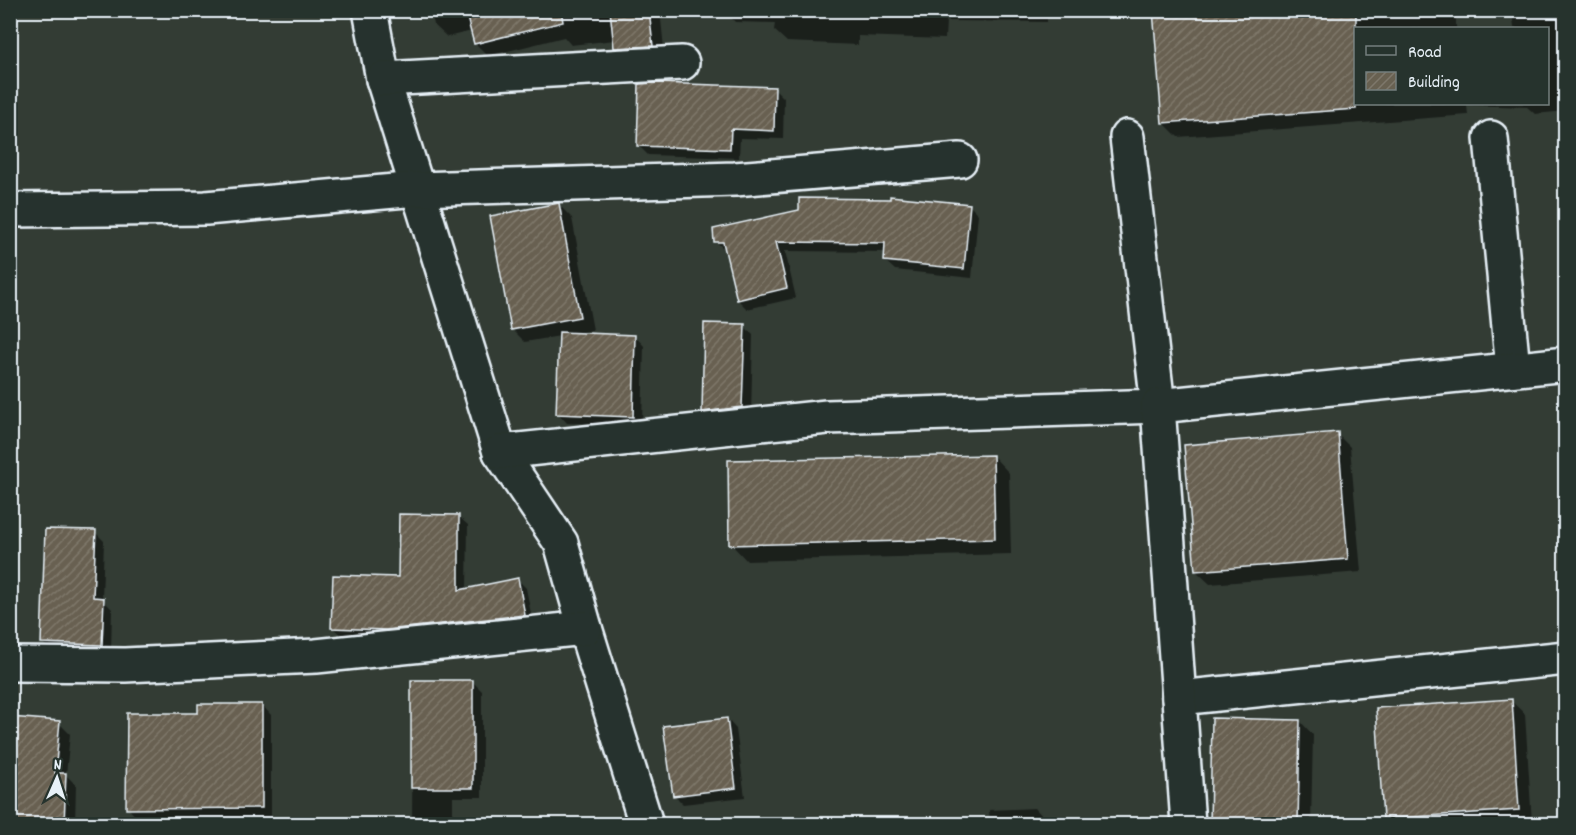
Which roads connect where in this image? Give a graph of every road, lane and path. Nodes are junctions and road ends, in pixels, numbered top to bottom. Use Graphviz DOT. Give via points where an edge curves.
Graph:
graph roads {
  1 [pos="370,10"];
  2 [pos="682,63"];
  3 [pos="383,79"];
  4 [pos="1127,137"];
  5 [pos="1491,138"];
  6 [pos="960,160"];
  7 [pos="417,189"];
  8 [pos="10,210"];
  9 [pos="1566,364"];
  10 [pos="1513,369"];
  11 [pos="1158,406"];
  12 [pos="500,452"];
  13 [pos="585,628"];
  14 [pos="1566,658"];
  15 [pos="10,664"];
  16 [pos="1179,698"];
  17 [pos="646,825"];
  18 [pos="1188,825"];
  1 -- 3 [label="street"];
  2 -- 3 [label="street"];
  3 -- 7 [label="street"];
  4 -- 11 [label="street"];
  5 -- 10 [label="street"];
  6 -- 7 [label="street" via="735,179"];
  7 -- 8 [label="street" via="206,208"];
  7 -- 12 [label="street"];
  9 -- 10 [label="street"];
  10 -- 11 [label="street"];
  11 -- 12 [label="street" via="827,417"];
  11 -- 16 [label="street"];
  12 -- 13 [label="street" via="561,543"];
  13 -- 15 [label="street" via="316,656 125,665"];
  13 -- 17 [label="street"];
  14 -- 16 [label="street"];
  16 -- 18 [label="street"];
}
